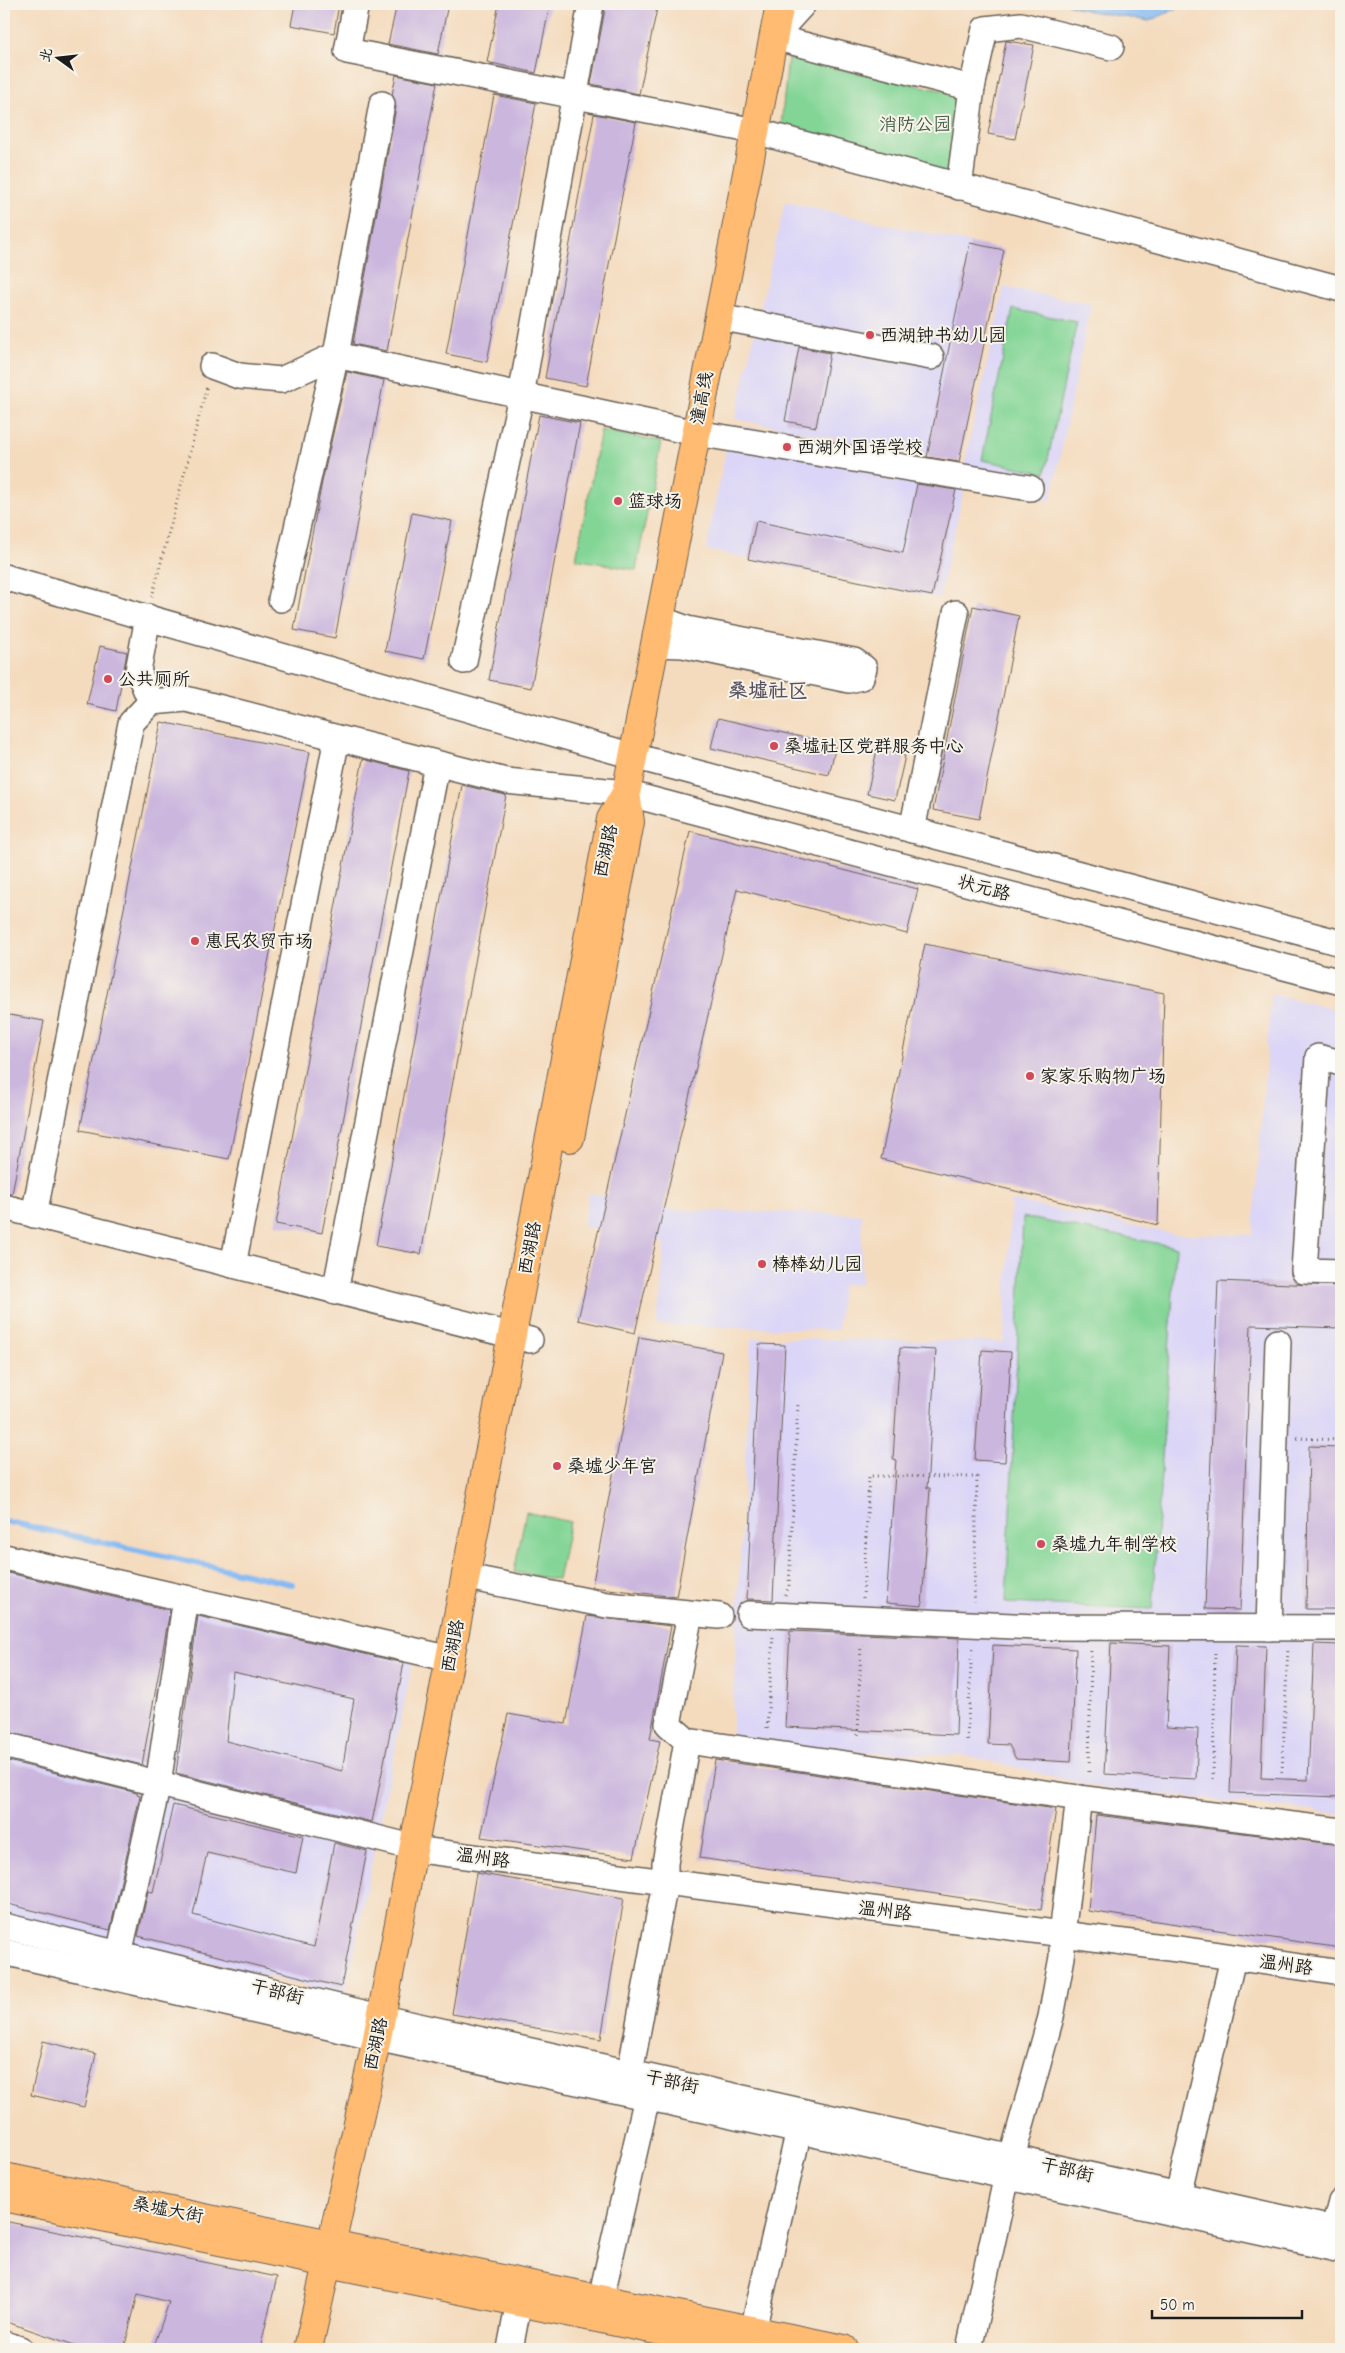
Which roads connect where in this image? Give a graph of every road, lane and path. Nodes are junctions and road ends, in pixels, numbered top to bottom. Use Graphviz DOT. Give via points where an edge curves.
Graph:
graph roads {
  1 [pos="356,4"];
  2 [pos="591,4"];
  3 [pos="780,4"];
  4 [pos="803,4"];
  5 [pos="773,37"];
  6 [pos="1111,48"];
  7 [pos="972,88"];
  8 [pos="574,96"];
  9 [pos="382,104"];
  10 [pos="754,131"];
  11 [pos="958,187"];
  12 [pos="1341,289"];
  13 [pos="718,317"];
  14 [pos="336,355"];
  15 [pos="931,357"];
  16 [pos="212,366"];
  17 [pos="521,396"];
  18 [pos="696,434"];
  19 [pos="1030,488"];
  20 [pos="4,577"];
  21 [pos="281,599"];
  22 [pos="956,613"];
  23 [pos="148,617"];
  24 [pos="657,631"];
  25 [pos="464,661"];
  26 [pos="151,702"];
  27 [pos="337,738"];
  28 [pos="633,756"];
  29 [pos="437,764"];
  30 [pos="626,793"];
  31 [pos="912,830"];
  32 [pos="1341,943"];
  33 [pos="1341,982"];
  34 [pos="1341,1063"];
  35 [pos="4,1207"];
  36 [pos="34,1215"];
  37 [pos="233,1265"];
  38 [pos="1341,1272"];
  39 [pos="335,1292"];
  40 [pos="521,1338"];
  41 [pos="1278,1342"];
  42 [pos="798,1404"];
  43 [pos="1275,1437"];
  44 [pos="1341,1440"];
  45 [pos="4,1557"];
  46 [pos="482,1580"];
  47 [pos="186,1598"];
  48 [pos="690,1614"];
  49 [pos="749,1614"];
  50 [pos="774,1615"];
  51 [pos="719,1616"];
  52 [pos="862,1619"];
  53 [pos="973,1624"];
  54 [pos="1092,1627"];
  55 [pos="1216,1628"];
  56 [pos="1279,1628"];
  57 [pos="1341,1628"];
  58 [pos="451,1659"];
  59 [pos="767,1728"];
  60 [pos="858,1735"];
  61 [pos="967,1740"];
  62 [pos="687,1741"];
  63 [pos="4,1745"];
  64 [pos="1089,1772"];
  65 [pos="1282,1772"];
  66 [pos="1213,1779"];
  67 [pos="158,1784"];
  68 [pos="1079,1798"];
  69 [pos="1341,1831"];
  70 [pos="421,1849"];
  71 [pos="665,1883"];
  72 [pos="4,1926"];
  73 [pos="1062,1934"];
  74 [pos="4,1952"];
  75 [pos="119,1954"];
  76 [pos="1233,1958"];
  77 [pos="1341,1973"];
  78 [pos="387,2030"];
  79 [pos="630,2073"];
  80 [pos="647,2097"];
  81 [pos="799,2130"];
  82 [pos="1010,2166"];
  83 [pos="4,2177"];
  84 [pos="1178,2195"];
  85 [pos="4,2197"];
  86 [pos="1341,2202"];
  87 [pos="1339,2237"];
  88 [pos="340,2255"];
  89 [pos="600,2298"];
  90 [pos="519,2301"];
  91 [pos="751,2340"];
  92 [pos="4,2344"];
  93 [pos="20,2349"];
  94 [pos="308,2349"];
  95 [pos="328,2349"];
  96 [pos="510,2349"];
  97 [pos="844,2349"];
  98 [pos="969,2349"];
  1 -- 8 [label="street" via="347,51"];
  2 -- 8 [label="street"];
  3 -- 5 [label="main road, 潼高线"];
  4 -- 5 [label="street"];
  5 -- 7 [label="street"];
  5 -- 10 [label="main road, 潼高线"];
  6 -- 7 [label="street" via="1021,25 985,29"];
  7 -- 11 [label="street"];
  8 -- 10 [label="street"];
  8 -- 17 [label="street"];
  9 -- 14 [label="street"];
  10 -- 11 [label="street"];
  10 -- 13 [label="main road, 潼高线"];
  11 -- 12 [label="street"];
  13 -- 15 [label="street"];
  13 -- 18 [label="main road, 潼高线"];
  14 -- 16 [label="street" via="281,380 239,376"];
  14 -- 17 [label="street"];
  14 -- 21 [label="street"];
  16 -- 23 [label="path"];
  17 -- 18 [label="street"];
  17 -- 25 [label="street"];
  18 -- 19 [label="street"];
  18 -- 24 [label="main road, 潼高线"];
  20 -- 23 [label="street"];
  22 -- 31 [label="street"];
  23 -- 26 [label="street" via="138,671"];
  23 -- 28 [label="street"];
  24 -- 24 [label="street" via="683,645 849,680 861,677 864,668 854,661 687,629"];
  24 -- 28 [label="main road, 潼高线"];
  26 -- 27 [label="street, 状元路" via="186,698"];
  26 -- 36 [label="street" via="131,723"];
  27 -- 29 [label="street, 状元路"];
  27 -- 37 [label="street"];
  28 -- 30 [label="main road, 潼高线"];
  28 -- 31 [label="street"];
  29 -- 30 [label="street, 状元路" via="506,781"];
  29 -- 39 [label="street"];
  30 -- 33 [label="street, 状元路"];
  30 -- 40 [label="main road, 西湖路" via="630,822"];
  31 -- 32 [label="street"];
  34 -- 38 [label="street" via="1318,1057 1304,1271"];
  35 -- 36 [label="street"];
  36 -- 37 [label="street"];
  37 -- 39 [label="street"];
  39 -- 40 [label="street"];
  40 -- 46 [label="main road, 西湖路"];
  40 -- 58 [label="main road, 西湖路"];
  41 -- 43 [label="street"];
  42 -- 50 [label="path" via="789,1586"];
  43 -- 44 [label="path"];
  43 -- 56 [label="street"];
  45 -- 47 [label="street"];
  46 -- 48 [label="street" via="607,1606"];
  46 -- 70 [label="main road, 西湖路"];
  47 -- 58 [label="street"];
  47 -- 67 [label="street"];
  48 -- 51 [label="street"];
  48 -- 62 [label="street" via="668,1724"];
  49 -- 50 [label="street"];
  50 -- 52 [label="street"];
  50 -- 59 [label="path"];
  52 -- 53 [label="street"];
  52 -- 53 [label="path" via="869,1476 977,1477"];
  52 -- 60 [label="path"];
  53 -- 54 [label="street"];
  53 -- 61 [label="path"];
  54 -- 55 [label="street"];
  54 -- 64 [label="path"];
  55 -- 56 [label="street"];
  55 -- 66 [label="path"];
  56 -- 57 [label="street"];
  56 -- 65 [label="path"];
  58 -- 70 [label="main road, 西湖路"];
  62 -- 68 [label="street"];
  62 -- 71 [label="street" via="664,1863"];
  63 -- 67 [label="street, 温州路"];
  67 -- 70 [label="street, 温州路"];
  67 -- 75 [label="street"];
  68 -- 69 [label="street"];
  68 -- 73 [label="street"];
  70 -- 71 [label="street, 温州路"];
  70 -- 78 [label="main road, 西湖路"];
  71 -- 73 [label="street, 温州路"];
  71 -- 79 [label="street"];
  72 -- 75 [label="street, 干部街"];
  73 -- 76 [label="street, 温州路"];
  73 -- 82 [label="street" via="1062,1957 1051,2017"];
  74 -- 78 [label="street, 干部街"];
  75 -- 78 [label="street, 干部街"];
  76 -- 77 [label="street, 温州路"];
  76 -- 84 [label="street"];
  78 -- 79 [label="street, 干部街"];
  78 -- 80 [label="street, 干部街"];
  78 -- 88 [label="main road, 西湖路"];
  79 -- 80 [label="street"];
  79 -- 82 [label="street, 干部街"];
  80 -- 81 [label="street, 干部街"];
  80 -- 89 [label="street"];
  81 -- 82 [label="street, 干部街"];
  81 -- 91 [label="street"];
  82 -- 84 [label="street, 干部街"];
  82 -- 87 [label="street, 干部街"];
  82 -- 98 [label="street"];
  83 -- 88 [label="main road, 桑墟大街"];
  84 -- 87 [label="street, 干部街"];
  85 -- 88 [label="main road, 桑墟大街"];
  86 -- 87 [label="street"];
  88 -- 89 [label="main road"];
  88 -- 90 [label="main road"];
  88 -- 94 [label="main road, 西湖路"];
  88 -- 95 [label="main road, 西湖路"];
  89 -- 91 [label="main road"];
  90 -- 91 [label="main road"];
  90 -- 96 [label="street"];
  91 -- 97 [label="main road"];
  92 -- 93 [label="street"];
}
